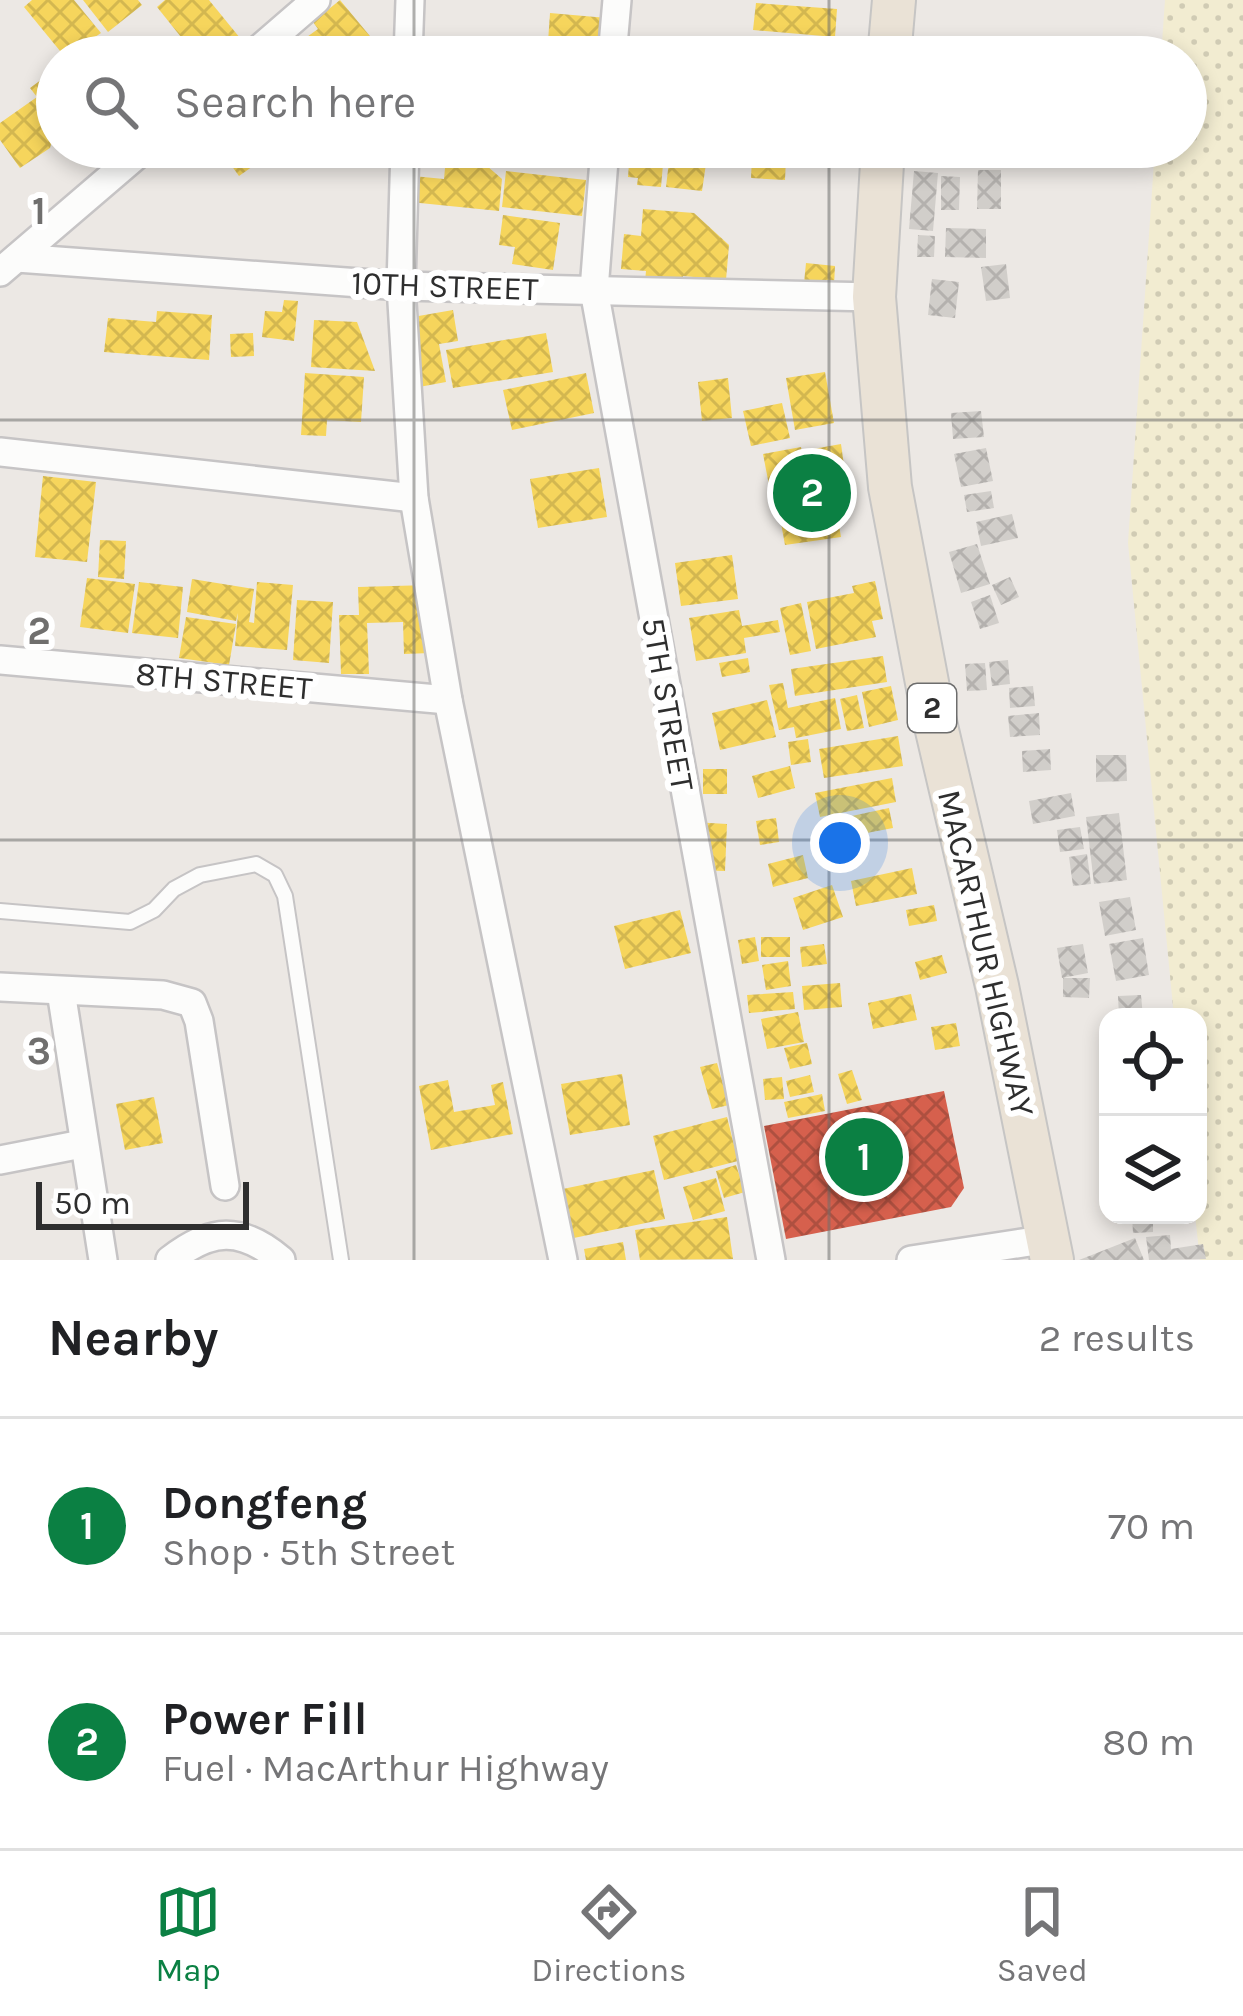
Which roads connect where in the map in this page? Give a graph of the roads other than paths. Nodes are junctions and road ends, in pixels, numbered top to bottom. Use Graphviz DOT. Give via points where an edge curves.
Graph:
graph roads {
  1 [pos="316,0"];
  2 [pos="410,0"];
  3 [pos="617,0"];
  4 [pos="894,0"];
  5 [pos="274,36"];
  6 [pos="409,36"];
  7 [pos="614,36"];
  8 [pos="891,36"];
  9 [pos="122,168"];
  10 [pos="404,168"];
  11 [pos="603,168"];
  12 [pos="882,168"];
  13 [pos="9,265"];
  14 [pos="401,286"];
  15 [pos="594,290"];
  16 [pos="874,297"];
  17 [pos="0,452"];
  18 [pos="414,498"];
  19 [pos="0,660"];
  20 [pos="448,700"];
  21 [pos="0,911"];
  22 [pos="0,987"];
  23 [pos="61,991"];
  24 [pos="82,1144"];
  25 [pos="0,1160"];
  26 [pos="225,1186"];
  27 [pos="1051,1250"];
  28 [pos="103,1260"];
  29 [pos="170,1260"];
  30 [pos="281,1260"];
  31 [pos="341,1260"];
  32 [pos="563,1260"];
  33 [pos="771,1260"];
  34 [pos="910,1260"];
  1 -- 5 [label="street"];
  2 -- 6 [label="street"];
  3 -- 7 [label="street"];
  4 -- 8 [label="highway"];
  9 -- 13 [label="street"];
  10 -- 14 [label="street"];
  11 -- 15 [label="street, 5TH STREET"];
  12 -- 16 [label="highway, MACARTHUR HIGHWAY / 2"];
  13 -- 14 [label="street, 10TH STREET"];
  14 -- 15 [label="street, 10TH STREET"];
  14 -- 18 [label="street"];
  15 -- 16 [label="street, 10TH STREET"];
  15 -- 33 [label="street, 5TH STREET"];
  16 -- 27 [label="highway, MACARTHUR HIGHWAY / 2" via="890,487"];
  17 -- 18 [label="street"];
  18 -- 20 [label="street"];
  19 -- 20 [label="street, 8TH STREET"];
  20 -- 32 [label="street"];
  21 -- 31 [label="lane" via="130,922 200,875 256,864 275,875 286,896"];
  22 -- 23 [label="street"];
  23 -- 24 [label="street"];
  23 -- 26 [label="street" via="192,1003"];
  24 -- 25 [label="street"];
  24 -- 28 [label="street"];
  27 -- 34 [label="street"];
  29 -- 30 [label="street" via="204,1237 233,1236 261,1243"];
}
